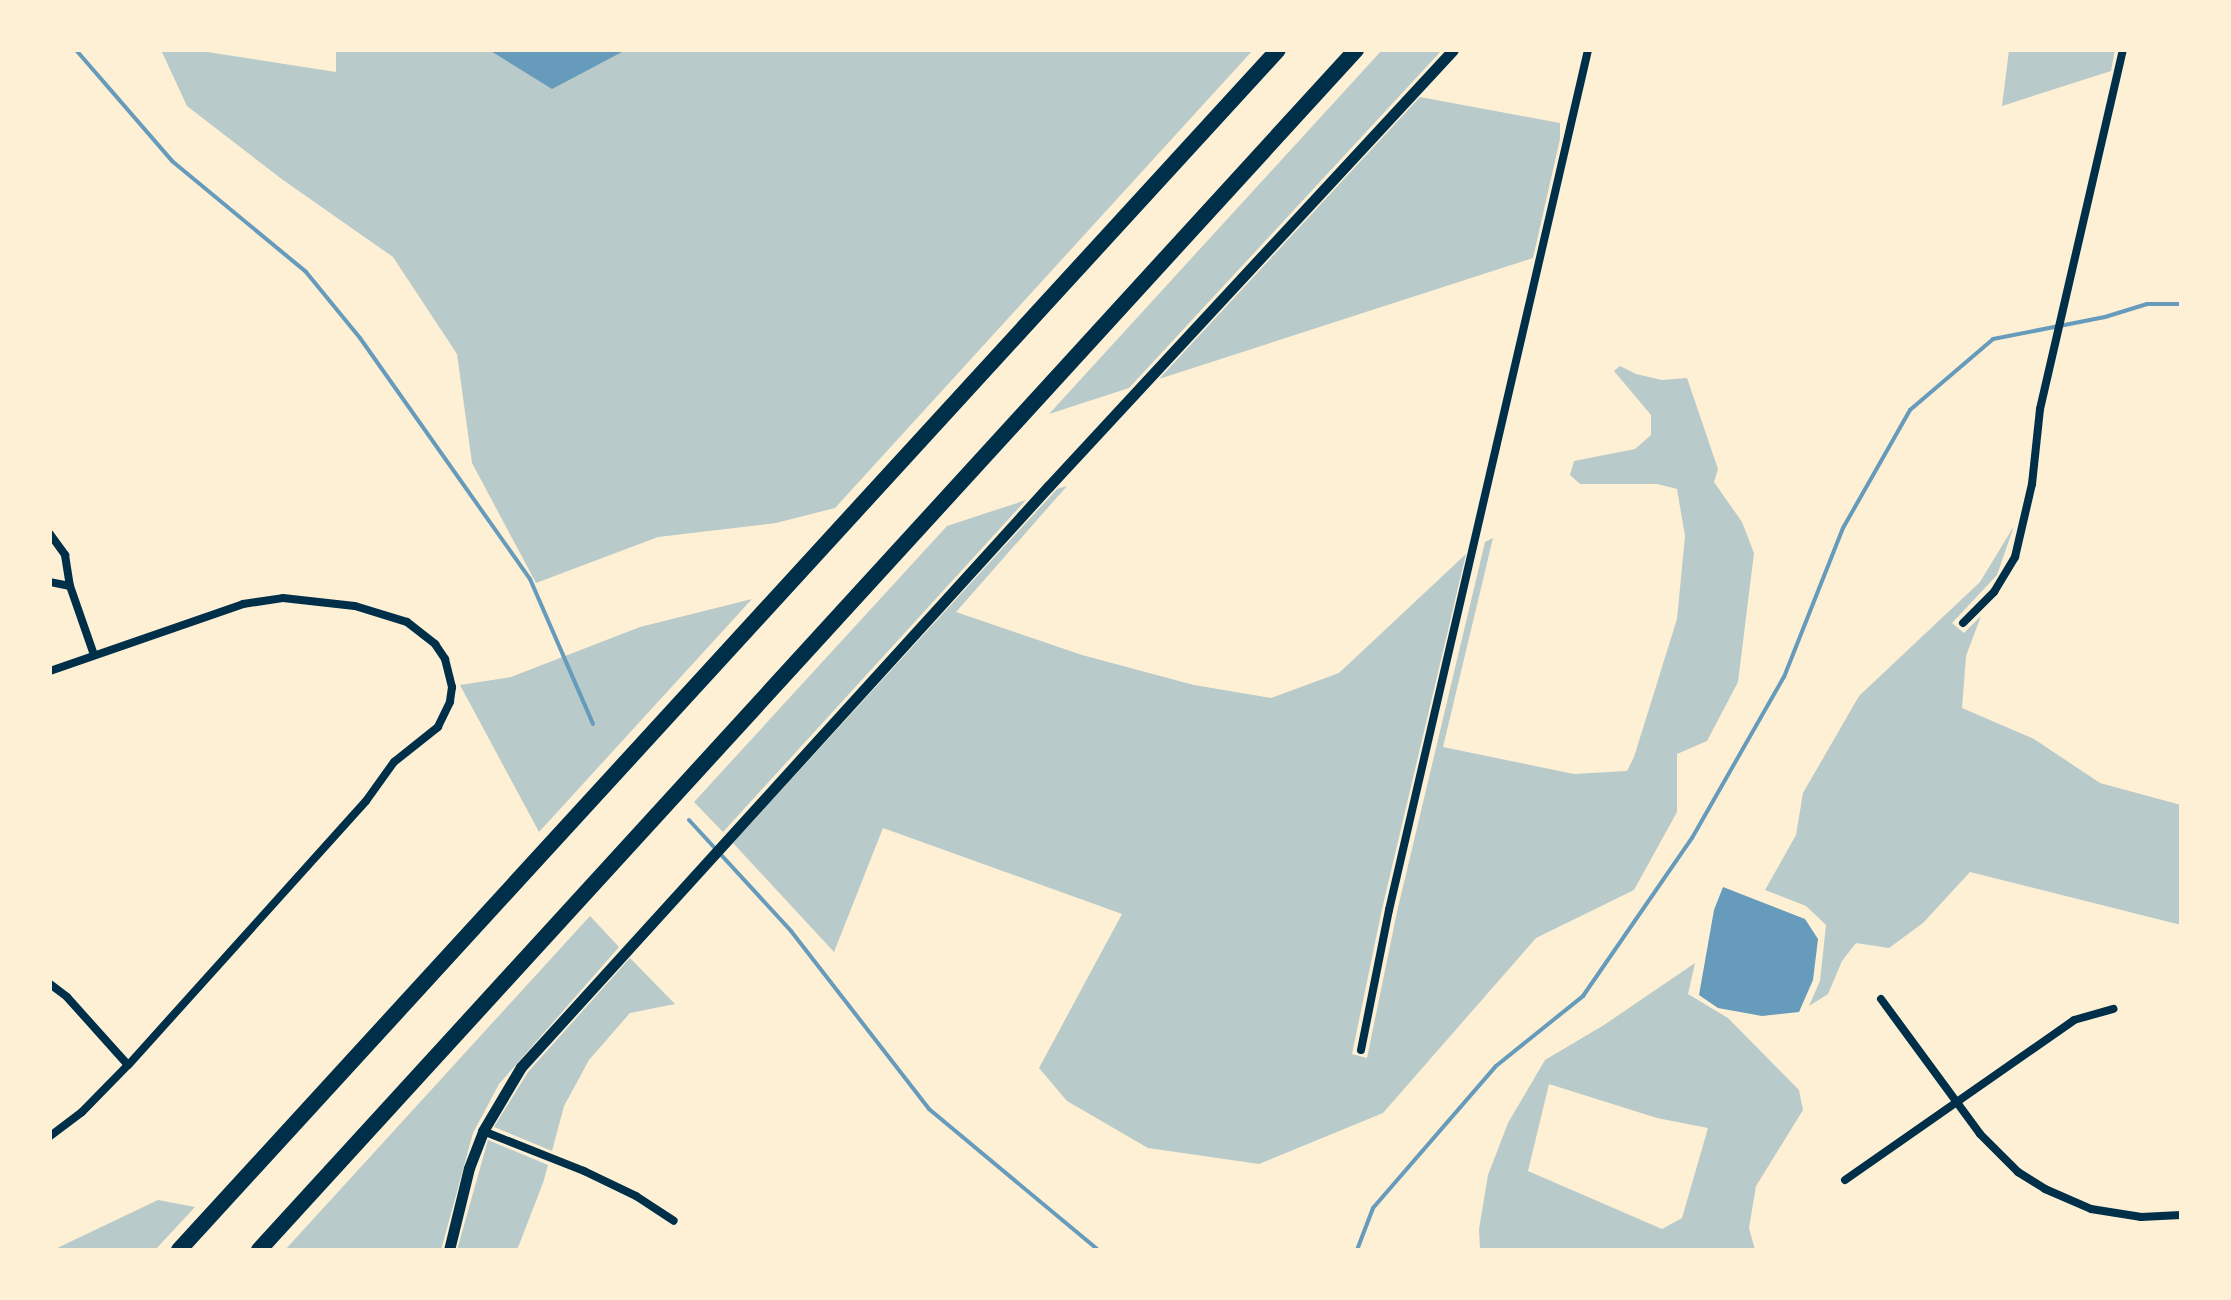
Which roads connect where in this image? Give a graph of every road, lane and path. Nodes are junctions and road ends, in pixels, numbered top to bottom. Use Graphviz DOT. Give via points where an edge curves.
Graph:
graph roads {
  1 [pos="1278,50"];
  2 [pos="1356,50"];
  3 [pos="1453,50"];
  4 [pos="1588,50"];
  5 [pos="2123,50"];
  6 [pos="50,534"];
  7 [pos="50,582"];
  8 [pos="70,586"];
  9 [pos="1963,623"];
  10 [pos="94,655"];
  11 [pos="50,671"];
  12 [pos="50,984"];
  13 [pos="1881,999"];
  14 [pos="2113,1009"];
  15 [pos="1361,1050"];
  16 [pos="128,1065"];
  17 [pos="1957,1102"];
  18 [pos="483,1131"];
  19 [pos="50,1136"];
  20 [pos="1845,1180"];
  21 [pos="2181,1215"];
  22 [pos="674,1221"];
  23 [pos="179,1250"];
  24 [pos="259,1250"];
  25 [pos="449,1250"];
  1 -- 23 [label="highway"];
  2 -- 24 [label="highway"];
  3 -- 18 [label="street" via="521,1067"];
  4 -- 15 [label="street"];
  5 -- 9 [label="street" via="2040,409 2032,484 2015,557 1994,592"];
  6 -- 8 [label="street" via="65,555"];
  7 -- 8 [label="street"];
  8 -- 10 [label="street"];
  10 -- 11 [label="street"];
  10 -- 16 [label="street" via="252,601 322,600 391,615 422,632 445,659 452,687 438,727 394,762 366,801"];
  12 -- 16 [label="street"];
  13 -- 17 [label="street"];
  14 -- 17 [label="street" via="2074,1020"];
  16 -- 19 [label="street"];
  17 -- 20 [label="street"];
  17 -- 21 [label="street" via="2006,1162 2045,1189 2107,1213"];
  18 -- 22 [label="street" via="597,1177"];
  18 -- 25 [label="street"];
}
